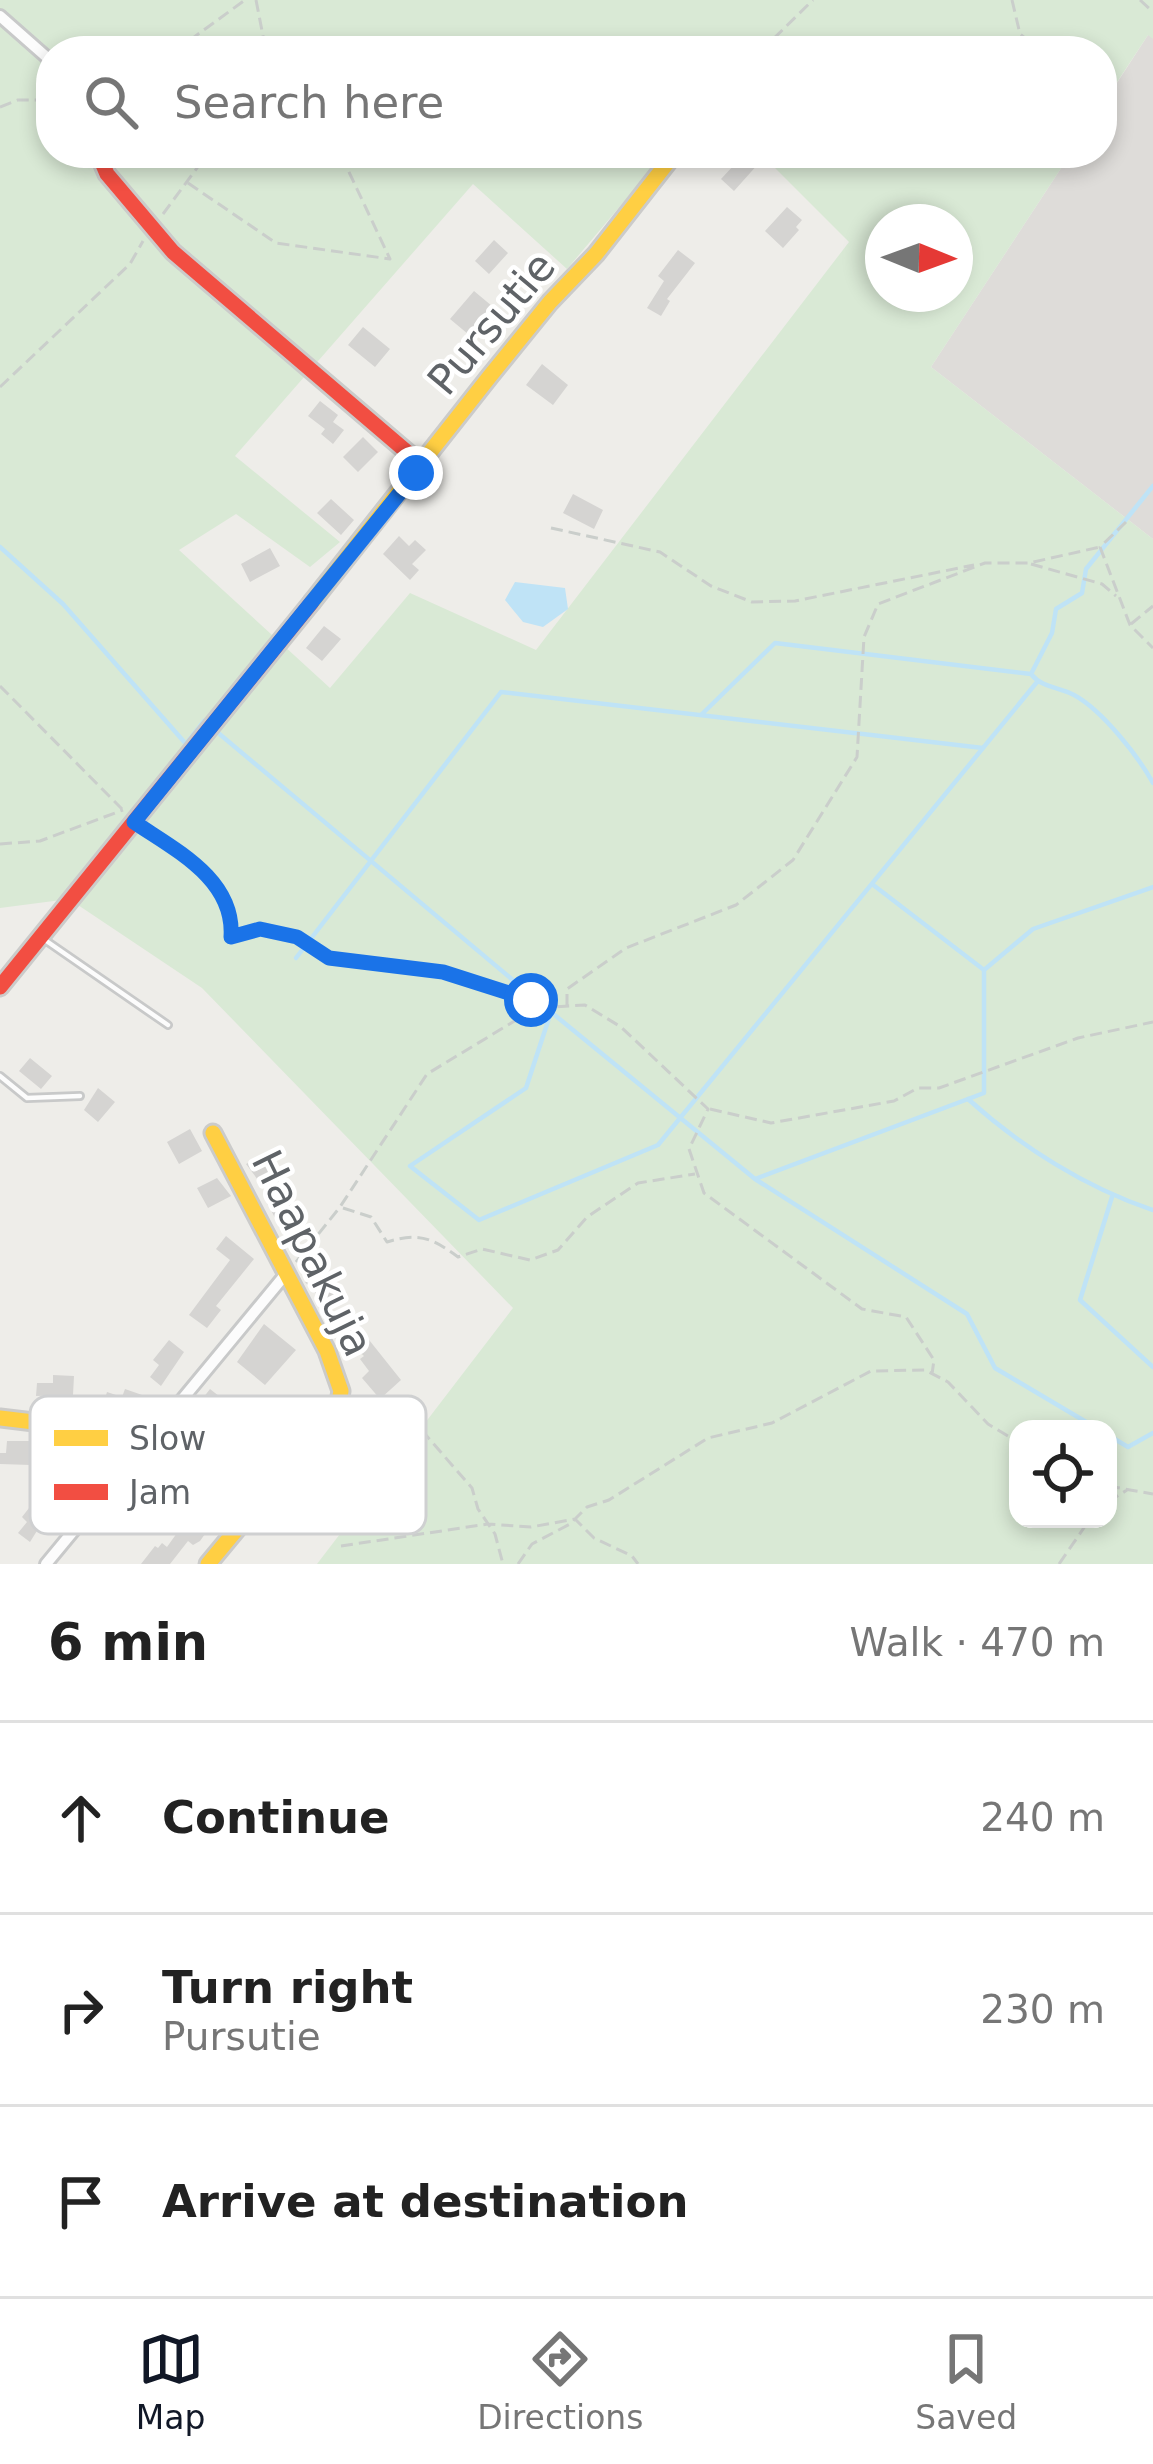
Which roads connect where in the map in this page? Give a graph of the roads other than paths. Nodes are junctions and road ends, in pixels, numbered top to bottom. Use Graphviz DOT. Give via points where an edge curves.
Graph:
graph roads {
  1 [pos="0,16"];
  2 [pos="36,48"];
  3 [pos="104,168"];
  4 [pos="663,168"];
  5 [pos="421,464"];
  6 [pos="40,937"];
  7 [pos="0,987"];
  8 [pos="169,1025"];
  9 [pos="0,1076"];
  10 [pos="80,1096"];
  11 [pos="213,1133"];
  12 [pos="285,1275"];
  13 [pos="182,1396"];
  14 [pos="339,1396"];
  15 [pos="0,1418"];
  16 [pos="30,1422"];
  17 [pos="70,1534"];
  18 [pos="233,1534"];
  19 [pos="46,1564"];
  20 [pos="208,1564"];
  1 -- 2 [label="street"];
  3 -- 5 [label="street" via="173,252"];
  4 -- 5 [label="street, Pursutie"];
  5 -- 6 [label="street, Pursutie" via="129,816"];
  6 -- 7 [label="street, Pursutie"];
  6 -- 8 [label="lane"];
  9 -- 10 [label="lane" via="27,1098"];
  11 -- 12 [label="street, Haapakuja"];
  12 -- 13 [label="street"];
  12 -- 14 [label="street, Haapakuja" via="327,1351"];
  15 -- 16 [label="street"];
  17 -- 19 [label="street"];
  18 -- 20 [label="street, Haapakuja"];
}
